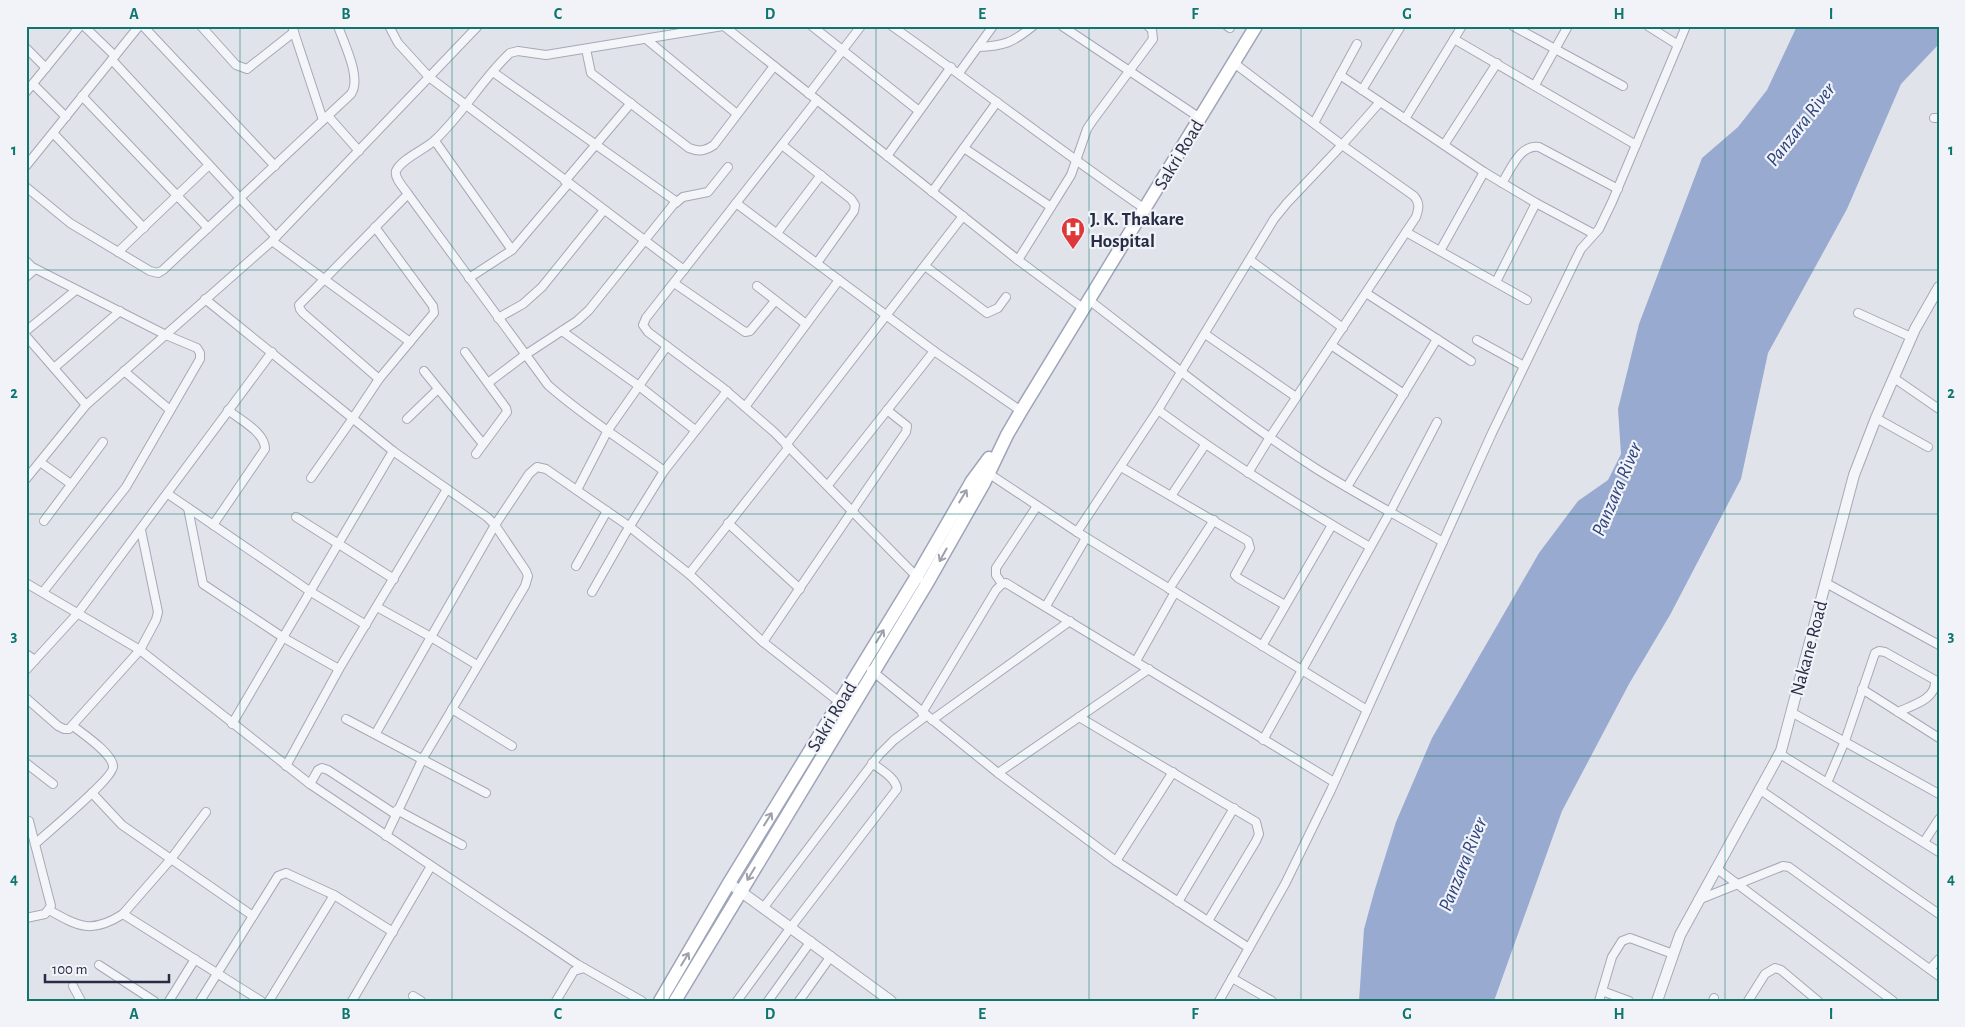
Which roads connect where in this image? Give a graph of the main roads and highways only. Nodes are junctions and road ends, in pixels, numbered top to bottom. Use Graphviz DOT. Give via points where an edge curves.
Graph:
graph roads {
  1 [pos="1256,26"];
  2 [pos="1007,435"];
  3 [pos="922,580"];
  4 [pos="845,707"];
  5 [pos="660,1001"];
  6 [pos="675,1001"];
  1 -- 2 [label="main road, Sakri Road"];
  2 -- 3 [label="main road, Sakri Road, one-way" via="988,473"];
  3 -- 2 [label="main road, Sakri Road, one-way" via="972,481"];
  3 -- 4 [label="main road, Sakri Road"];
  5 -- 4 [label="main road, Sakri Road, one-way" via="729,883"];
  4 -- 6 [label="main road, Sakri Road, one-way"];
}
